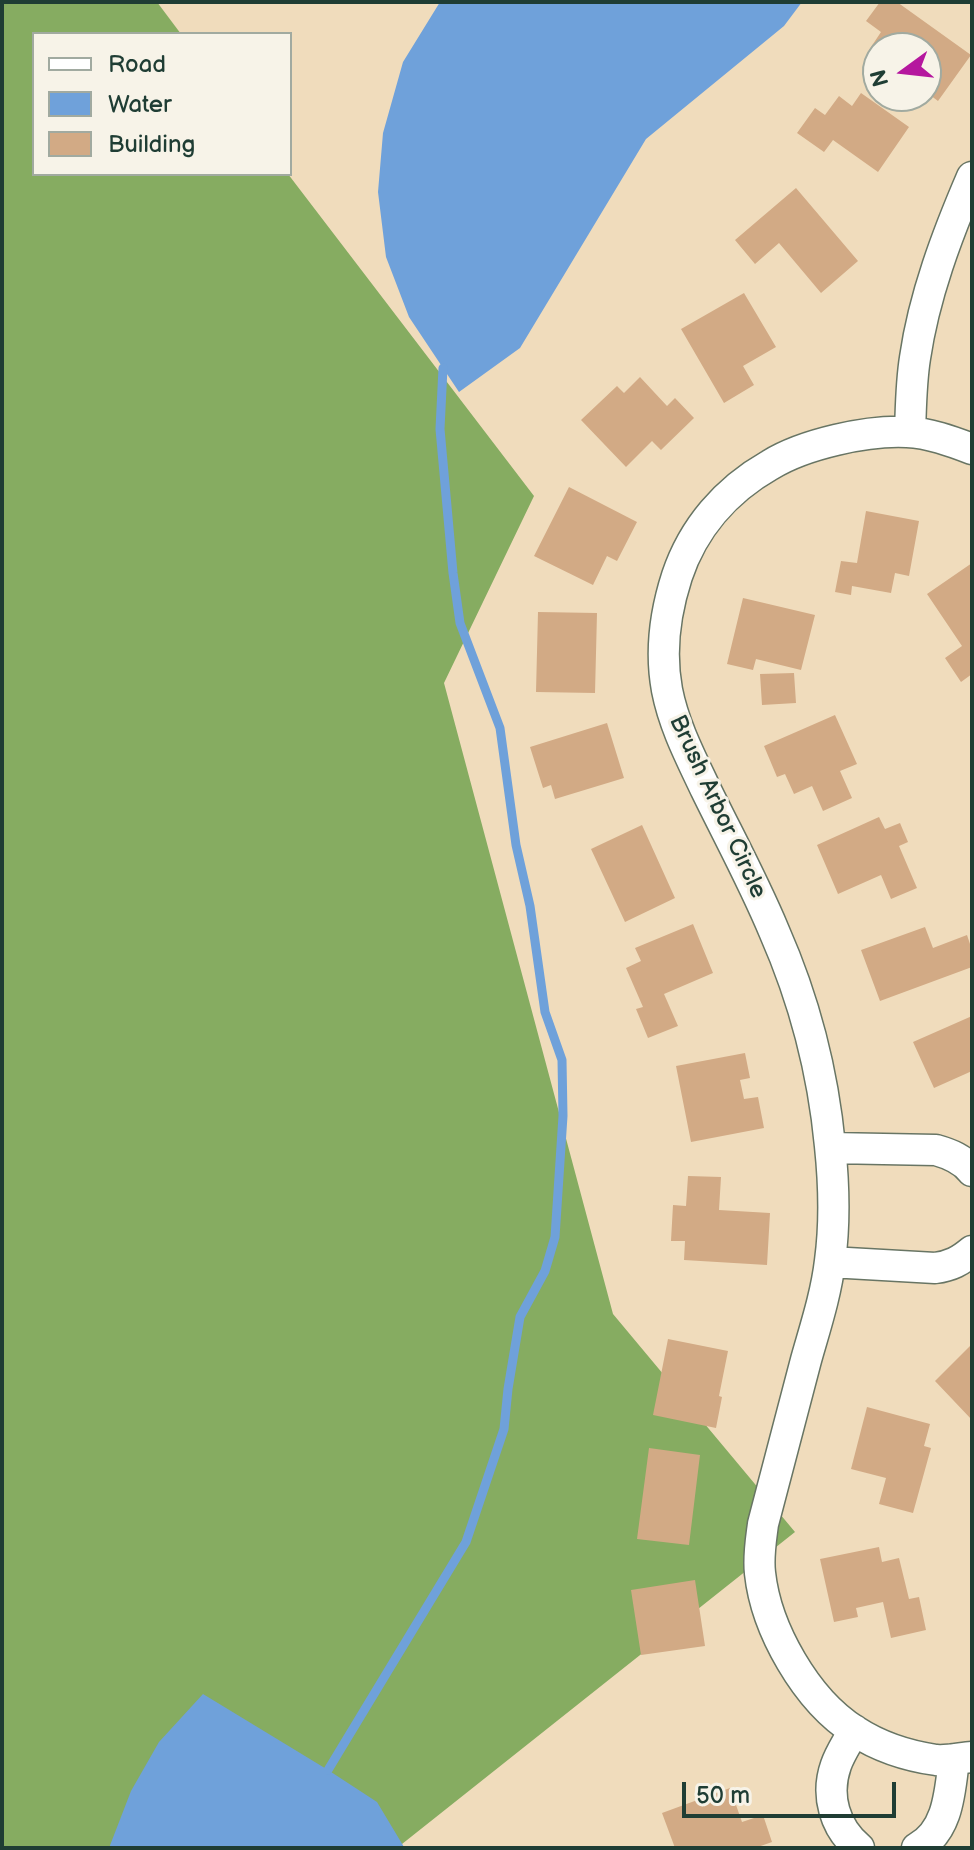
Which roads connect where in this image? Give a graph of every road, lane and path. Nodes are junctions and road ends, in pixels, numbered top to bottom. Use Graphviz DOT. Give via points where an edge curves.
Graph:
graph roads {
  1 [pos="972,177"];
  2 [pos="910,432"];
  3 [pos="972,449"];
  4 [pos="831,1148"];
  5 [pos="972,1171"];
  6 [pos="972,1251"];
  7 [pos="830,1262"];
  8 [pos="854,1730"];
  9 [pos="963,1758"];
  10 [pos="859,1848"];
  11 [pos="917,1848"];
  1 -- 2 [label="street" via="923,319"];
  2 -- 3 [label="street, Brush Arbor Circle"];
  2 -- 4 [label="street, Brush Arbor Circle" via="798,451 732,491 705,522 681,563 664,633 667,689 681,737 774,930 801,1001"];
  4 -- 5 [label="street" via="936,1150"];
  4 -- 7 [label="street, Brush Arbor Circle"];
  6 -- 7 [label="street" via="961,1261 935,1268"];
  7 -- 8 [label="street, Brush Arbor Circle" via="763,1524 760,1571 781,1644 814,1692"];
  8 -- 9 [label="street, Brush Arbor Circle" via="919,1756"];
  8 -- 10 [label="street" via="836,1763 831,1789 840,1826"];
  9 -- 11 [label="street, Brush Arbor Circle" via="946,1812 934,1834"];
}
